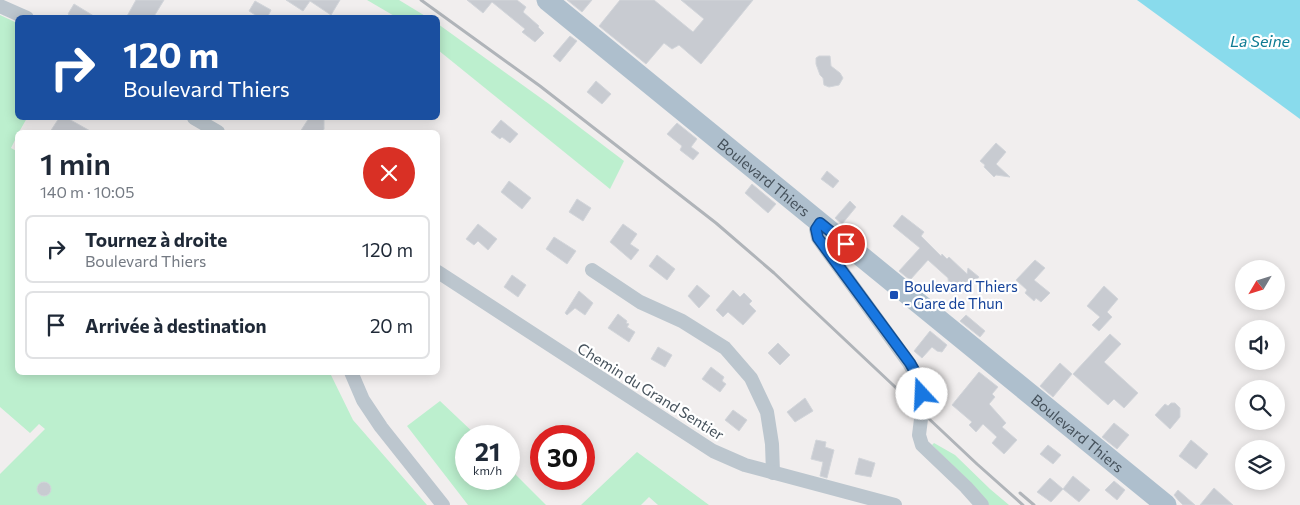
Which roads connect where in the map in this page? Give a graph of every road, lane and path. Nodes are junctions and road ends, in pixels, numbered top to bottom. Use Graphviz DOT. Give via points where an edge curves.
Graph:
graph roads {
  1 [pos="547,0"];
  2 [pos="0,6"];
  3 [pos="20,15"];
  4 [pos="197,120"];
  5 [pos="215,130"];
  6 [pos="820,223"];
  7 [pos="592,270"];
  8 [pos="440,273"];
  9 [pos="352,375"];
  10 [pos="774,472"];
  11 [pos="443,505"];
  12 [pos="895,505"];
  13 [pos="982,505"];
  14 [pos="1166,505"];
  1 -- 6 [label="main road, Boulevard Thiers"];
  2 -- 3 [label="street"];
  4 -- 5 [label="street"];
  6 -- 13 [label="street" via="816,229 818,238 919,379 922,394 919,435 922,446"];
  6 -- 14 [label="main road, Boulevard Thiers"];
  7 -- 10 [label="street" via="640,302 682,321 725,348 751,378 767,412"];
  8 -- 10 [label="street, Chemin du Grand Sentier" via="696,441 729,458"];
  9 -- 11 [label="street" via="363,400 381,427"];
  10 -- 12 [label="street, Chemin du Grand Sentier"];
}
